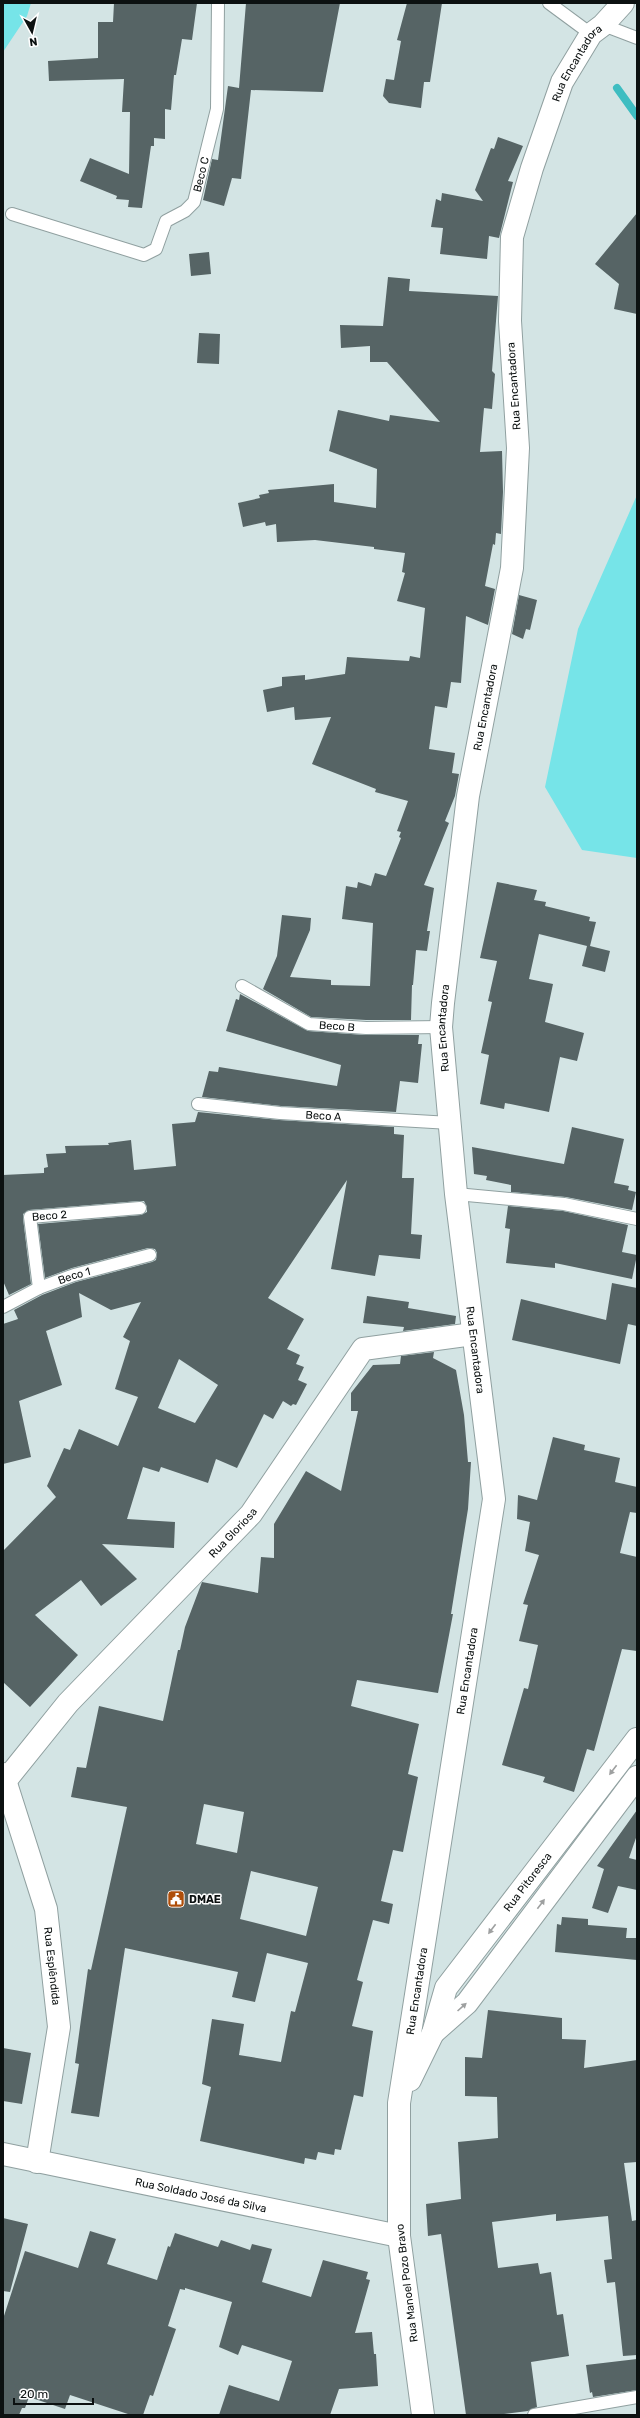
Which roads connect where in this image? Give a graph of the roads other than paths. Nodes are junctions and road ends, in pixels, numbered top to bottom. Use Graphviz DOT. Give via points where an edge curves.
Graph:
graph roads {
  1 [pos="218,3"];
  2 [pos="550,3"];
  3 [pos="623,3"];
  4 [pos="597,30"];
  5 [pos="637,38"];
  6 [pos="12,214"];
  7 [pos="242,986"];
  8 [pos="441,1027"];
  9 [pos="198,1104"];
  10 [pos="450,1123"];
  11 [pos="456,1194"];
  12 [pos="140,1208"];
  13 [pos="637,1219"];
  14 [pos="150,1255"];
  15 [pos="39,1288"];
  16 [pos="3,1307"];
  17 [pos="473,1334"];
  18 [pos="637,1739"];
  19 [pos="5,1777"];
  20 [pos="637,1777"];
  21 [pos="432,2033"];
  22 [pos="399,2103"];
  23 [pos="3,2154"];
  24 [pos="37,2162"];
  25 [pos="399,2236"];
  26 [pos="637,2397"];
  27 [pos="423,2415"];
  28 [pos="534,2415"];
  1 -- 6 [label="lane, Beco C" via="217,109 214,124 194,202 185,211 166,221 156,249 144,255"];
  2 -- 4 [label="lane"];
  3 -- 4 [label="street, Rua Encantadora"];
  4 -- 5 [label="lane"];
  4 -- 8 [label="street, Rua Encantadora" via="562,82 532,168 512,237 510,321 518,448 512,568 468,796"];
  7 -- 8 [label="lane, Beco B" via="309,1024 366,1028"];
  8 -- 10 [label="street, Rua Encantadora"];
  9 -- 10 [label="lane, Beco A" via="280,1113"];
  10 -- 11 [label="street, Rua Encantadora"];
  11 -- 13 [label="lane" via="564,1204"];
  11 -- 17 [label="street, Rua Encantadora"];
  12 -- 15 [label="lane, Beco 2" via="30,1217"];
  14 -- 15 [label="lane, Beco 1" via="74,1275"];
  15 -- 16 [label="lane, Beco 1"];
  17 -- 19 [label="street, Rua Gloriosa" via="363,1349 251,1514 68,1702"];
  17 -- 22 [label="street, Rua Encantadora" via="494,1499"];
  18 -- 21 [label="street, Rua Pitoresca, one-way" via="446,1988"];
  19 -- 24 [label="street, Rua Esplêndida" via="46,1910 59,2027"];
  21 -- 20 [label="street, Rua Pitoresca, one-way" via="467,2003"];
  21 -- 22 [label="street, Rua Pitoresca"];
  22 -- 25 [label="street, Rua Manoel Pozo Bravo"];
  23 -- 24 [label="street, Rua Soldado José da Silva"];
  24 -- 25 [label="street, Rua Soldado José da Silva"];
  25 -- 27 [label="street, Rua Manoel Pozo Bravo"];
  26 -- 28 [label="lane"];
}
